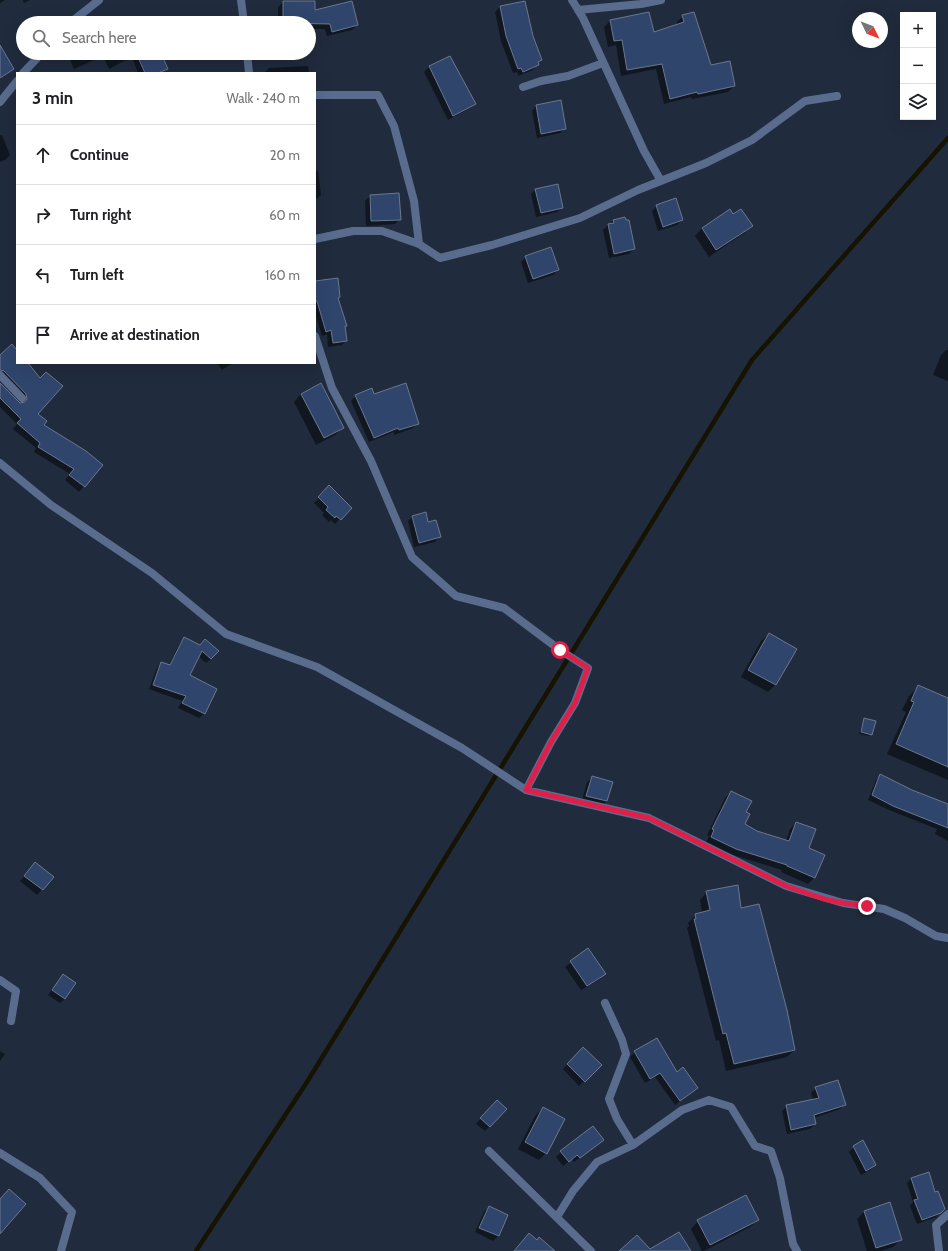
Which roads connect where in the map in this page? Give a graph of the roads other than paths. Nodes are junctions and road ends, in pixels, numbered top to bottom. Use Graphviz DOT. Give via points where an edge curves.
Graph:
graph roads {
  1 [pos="99,0"];
  2 [pos="242,0"];
  3 [pos="572,0"];
  4 [pos="661,0"];
  5 [pos="578,10"];
  6 [pos="79,16"];
  7 [pos="243,16"];
  8 [pos="35,60"];
  9 [pos="248,60"];
  10 [pos="603,63"];
  11 [pos="24,72"];
  12 [pos="249,72"];
  13 [pos="16,82"];
  14 [pos="523,87"];
  15 [pos="316,95"];
  16 [pos="837,96"];
  17 [pos="0,102"];
  18 [pos="661,181"];
  19 [pos="316,238"];
  20 [pos="420,244"];
  21 [pos="316,339"];
  22 [pos="0,375"];
  23 [pos="22,398"];
  24 [pos="0,463"];
  25 [pos="526,790"];
  26 [pos="948,938"];
  27 [pos="0,980"];
  28 [pos="605,1003"];
  29 [pos="11,1021"];
  30 [pos="633,1144"];
  31 [pos="489,1151"];
  32 [pos="0,1153"];
  33 [pos="948,1214"];
  34 [pos="557,1217"];
  35 [pos="61,1251"];
  36 [pos="591,1251"];
  37 [pos="797,1251"];
  38 [pos="939,1251"];
  1 -- 6 [label="street"];
  2 -- 7 [label="street"];
  3 -- 5 [label="street"];
  4 -- 5 [label="street"];
  5 -- 10 [label="street"];
  8 -- 11 [label="street"];
  9 -- 12 [label="street"];
  10 -- 14 [label="street" via="568,76"];
  10 -- 18 [label="street" via="644,151"];
  13 -- 17 [label="street"];
  15 -- 20 [label="street" via="378,95 396,133 414,201"];
  16 -- 18 [label="street" via="805,101 752,140 706,163"];
  18 -- 20 [label="street" via="580,218 492,245 440,258"];
  19 -- 20 [label="street" via="353,231 382,231"];
  21 -- 25 [label="street" via="332,388 371,461 412,556 456,596 504,608 588,668 575,703"];
  22 -- 23 [label="street"];
  24 -- 25 [label="street" via="52,505 152,573 226,634 317,667 462,748"];
  25 -- 26 [label="street" via="649,818 786,886 824,899 884,908 936,936"];
  27 -- 29 [label="street" via="16,991"];
  28 -- 30 [label="street" via="626,1054 608,1099"];
  30 -- 34 [label="street" via="597,1162 573,1191"];
  30 -- 37 [label="street" via="682,1110 709,1100 731,1107 755,1146 771,1151 780,1178 793,1244"];
  31 -- 34 [label="street"];
  32 -- 35 [label="street" via="40,1178 72,1212"];
  33 -- 38 [label="street" via="936,1225"];
  34 -- 36 [label="street"];
}
